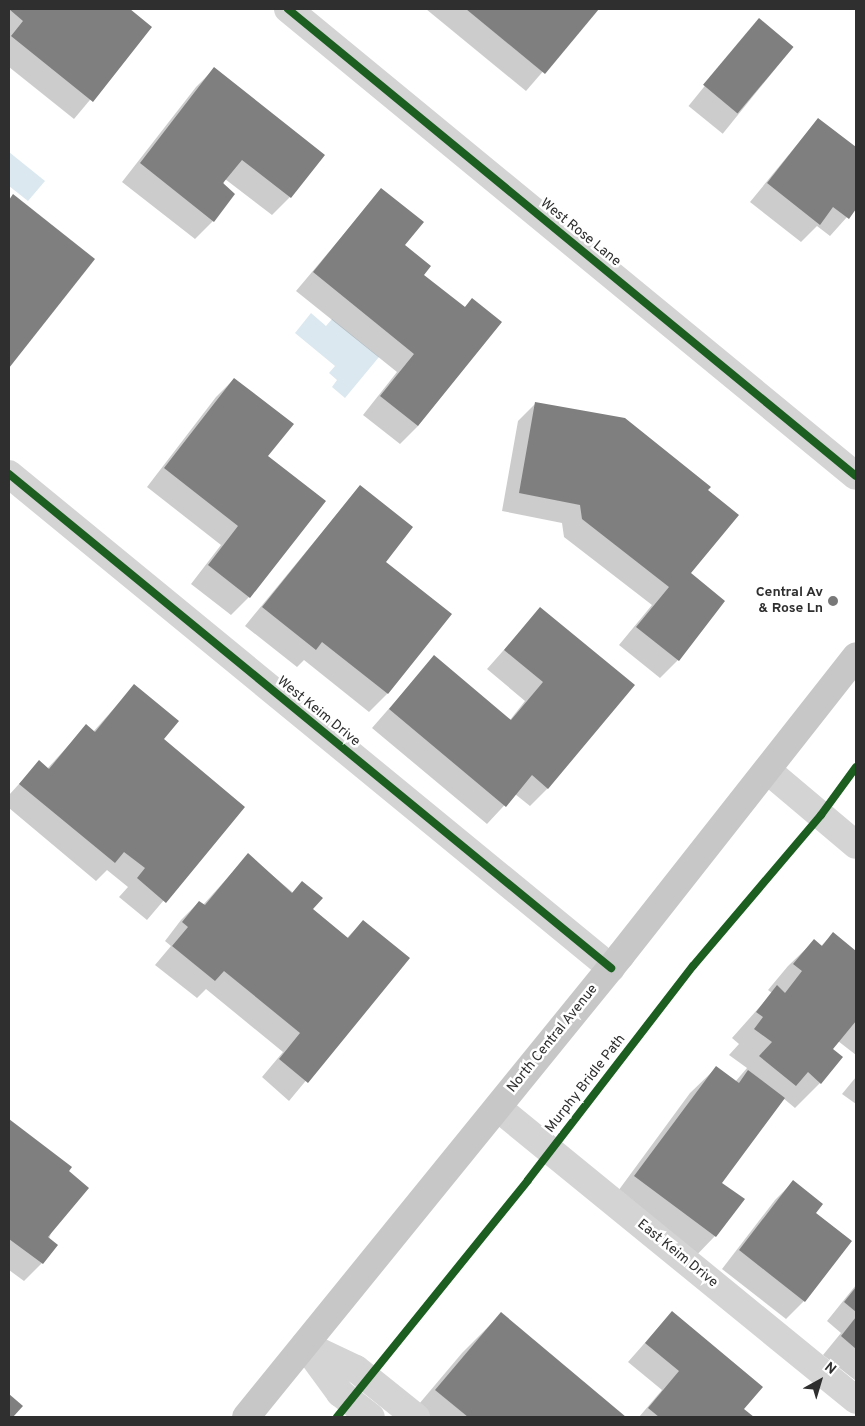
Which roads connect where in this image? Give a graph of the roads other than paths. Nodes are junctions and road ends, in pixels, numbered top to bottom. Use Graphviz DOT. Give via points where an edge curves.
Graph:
graph roads {
  1 [pos="288,9"];
  2 [pos="9,474"];
  3 [pos="856,476"];
  4 [pos="856,656"];
  5 [pos="767,770"];
  6 [pos="856,845"];
  7 [pos="610,968"];
  8 [pos="498,1108"];
  9 [pos="305,1345"];
  10 [pos="856,1400"];
  11 [pos="246,1417"];
  12 [pos="371,1417"];
  13 [pos="416,1417"];
  1 -- 3 [label="street, West Rose Lane"];
  2 -- 7 [label="street, West Keim Drive"];
  4 -- 5 [label="main road, North Central Avenue"];
  5 -- 6 [label="street"];
  5 -- 7 [label="main road, North Central Avenue"];
  7 -- 8 [label="main road, North Central Avenue"];
  8 -- 9 [label="main road, North Central Avenue"];
  8 -- 10 [label="street, East Keim Drive"];
  9 -- 11 [label="main road, North Central Avenue"];
  9 -- 12 [label="street" via="340,1392"];
  9 -- 13 [label="street" via="356,1369"];
}
